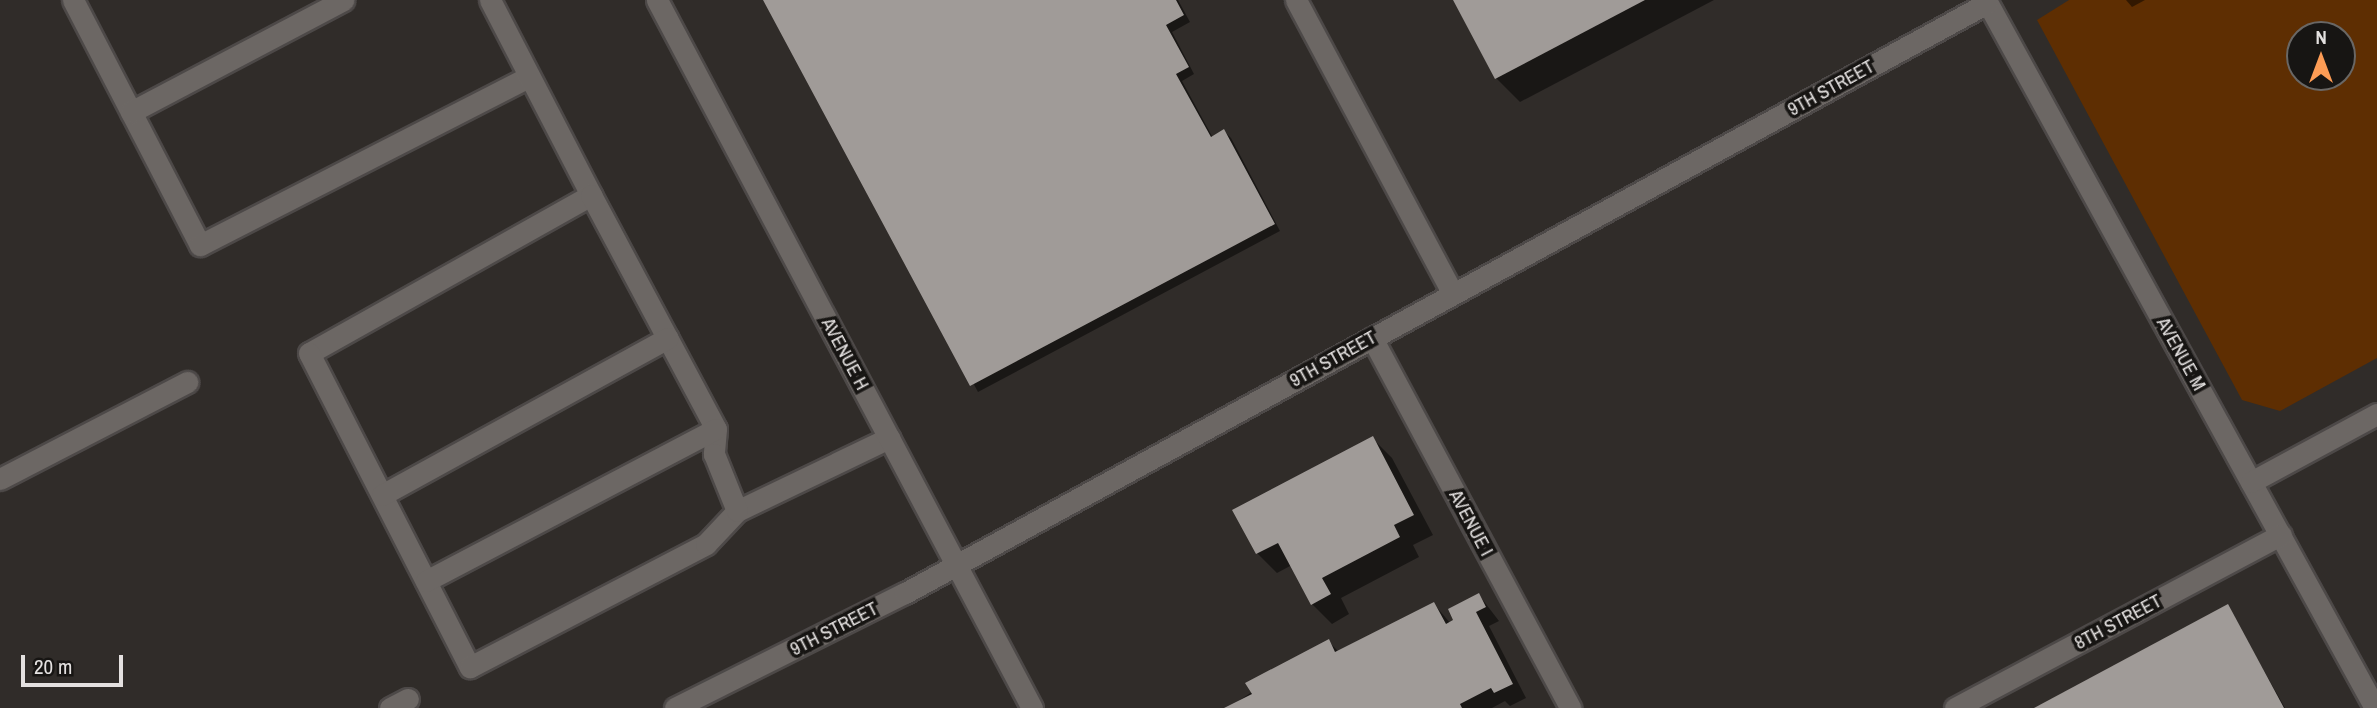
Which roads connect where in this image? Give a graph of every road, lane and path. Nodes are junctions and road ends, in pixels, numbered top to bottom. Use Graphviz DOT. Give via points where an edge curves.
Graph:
graph roads {
  1 [pos="73,0"];
  2 [pos="344,0"];
  3 [pos="490,0"];
  4 [pos="657,0"];
  5 [pos="1296,0"];
  6 [pos="1987,1"];
  7 [pos="529,77"];
  8 [pos="131,112"];
  9 [pos="591,195"];
  10 [pos="1453,294"];
  11 [pos="668,338"];
  12 [pos="1372,338"];
  13 [pos="187,382"];
  14 [pos="2377,414"];
  15 [pos="716,429"];
  16 [pos="889,438"];
  17 [pos="0,479"];
  18 [pos="2251,482"];
  19 [pos="382,495"];
  20 [pos="737,511"];
  21 [pos="2281,535"];
  22 [pos="957,565"];
  23 [pos="426,581"];
  24 [pos="675,708"];
  25 [pos="1032,708"];
  26 [pos="1570,708"];
  27 [pos="1955,708"];
  28 [pos="2375,708"];
  1 -- 8 [label="street"];
  2 -- 8 [label="street"];
  3 -- 7 [label="street"];
  4 -- 16 [label="street, AVENUE H"];
  5 -- 10 [label="street"];
  6 -- 10 [label="street, 9TH STREET"];
  6 -- 18 [label="street, AVENUE M"];
  7 -- 8 [label="street" via="200,246"];
  7 -- 9 [label="street"];
  9 -- 11 [label="street"];
  9 -- 19 [label="street" via="309,353"];
  10 -- 12 [label="street, 9TH STREET"];
  11 -- 15 [label="street"];
  11 -- 19 [label="street"];
  12 -- 22 [label="street, 9TH STREET"];
  12 -- 26 [label="street, AVENUE I"];
  13 -- 17 [label="street"];
  14 -- 18 [label="street"];
  15 -- 20 [label="street" via="714,454"];
  15 -- 23 [label="street"];
  16 -- 20 [label="street"];
  16 -- 22 [label="street, AVENUE H"];
  18 -- 21 [label="street, AVENUE M"];
  19 -- 23 [label="street"];
  20 -- 23 [label="street" via="706,544 470,667"];
  21 -- 27 [label="street, 8TH STREET"];
  21 -- 28 [label="street, AVENUE M"];
  22 -- 24 [label="street, 9TH STREET"];
  22 -- 25 [label="street, AVENUE H"];
}
